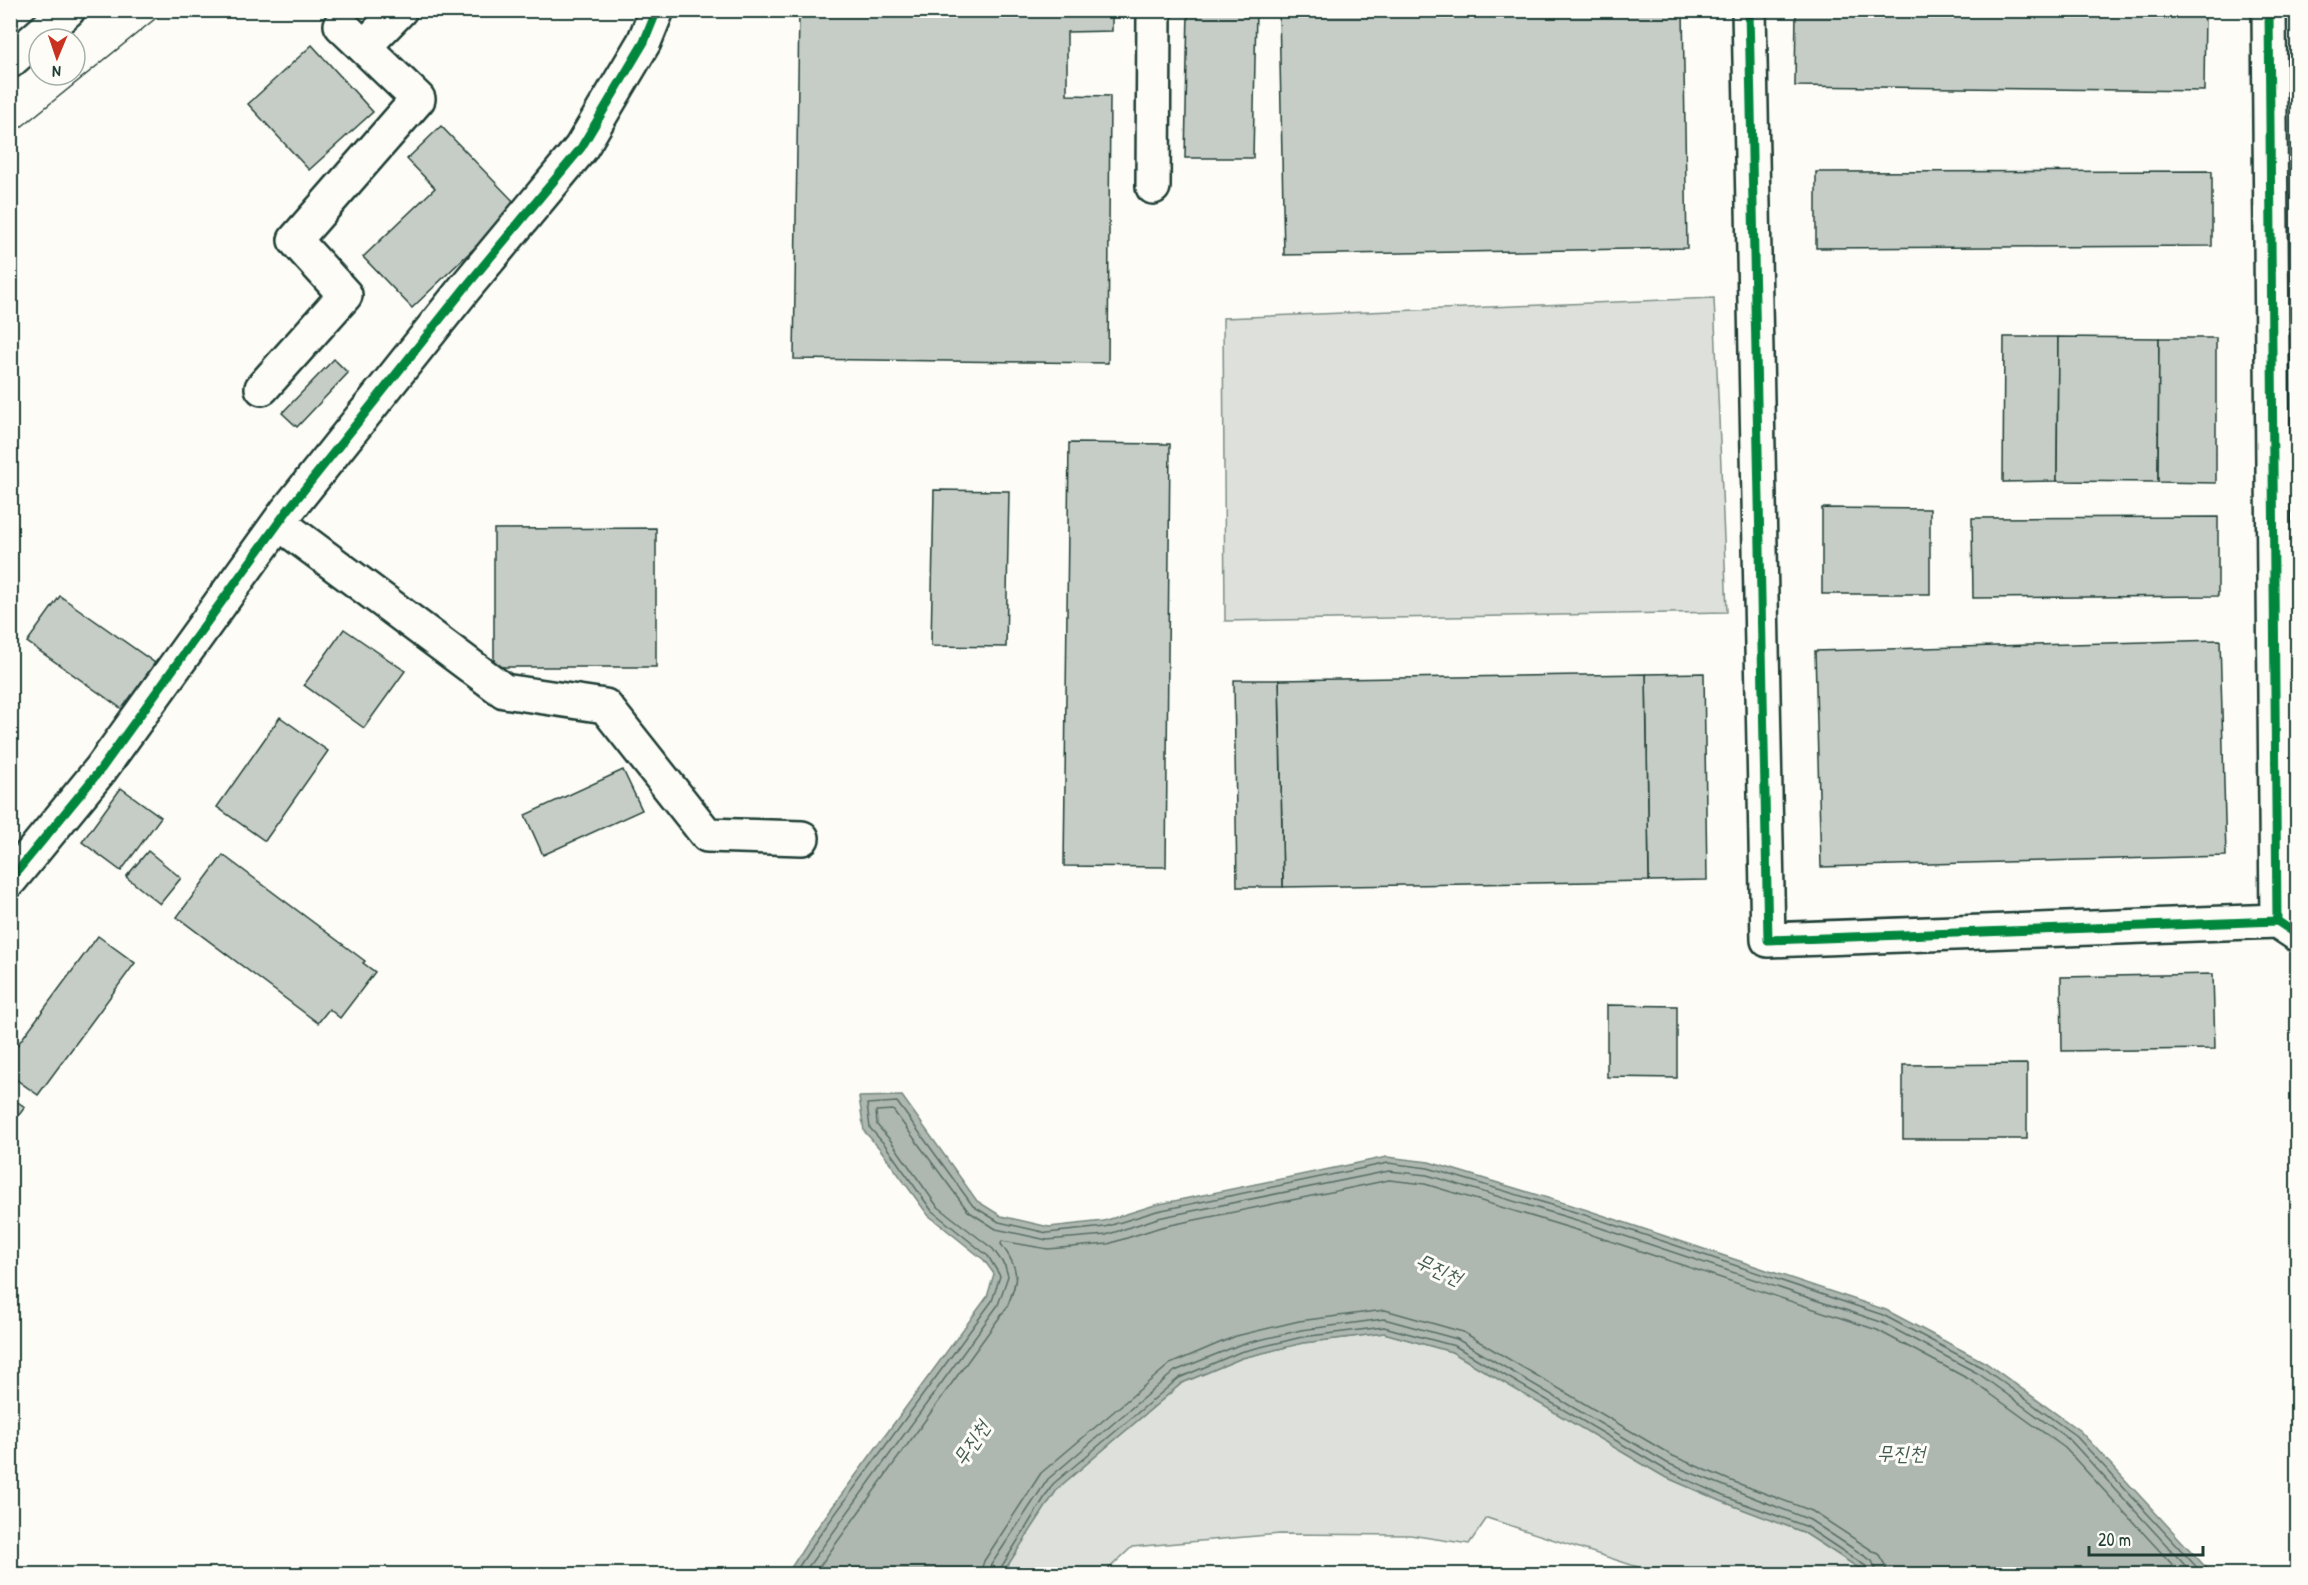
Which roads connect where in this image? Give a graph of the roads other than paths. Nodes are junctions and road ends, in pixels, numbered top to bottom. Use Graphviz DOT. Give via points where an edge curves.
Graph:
graph roads {
  1 [pos="68,10"];
  2 [pos="400,10"];
  3 [pos="657,10"];
  4 [pos="1154,10"];
  5 [pos="1749,10"];
  6 [pos="2269,10"];
  7 [pos="10,61"];
  8 [pos="1153,187"];
  9 [pos="262,388"];
  10 [pos="279,523"];
  11 [pos="802,838"];
  12 [pos="10,880"];
  13 [pos="2288,928"];
  1 -- 7 [label="street"];
  2 -- 9 [label="street" via="353,36 418,99 295,240 345,295"];
  3 -- 10 [label="street" via="644,42 581,148"];
  4 -- 8 [label="street"];
  5 -- 13 [label="street" via="1768,940"];
  6 -- 13 [label="street"];
  10 -- 11 [label="street" via="504,691 604,706 706,836"];
  10 -- 12 [label="street" via="101,769"];
}
